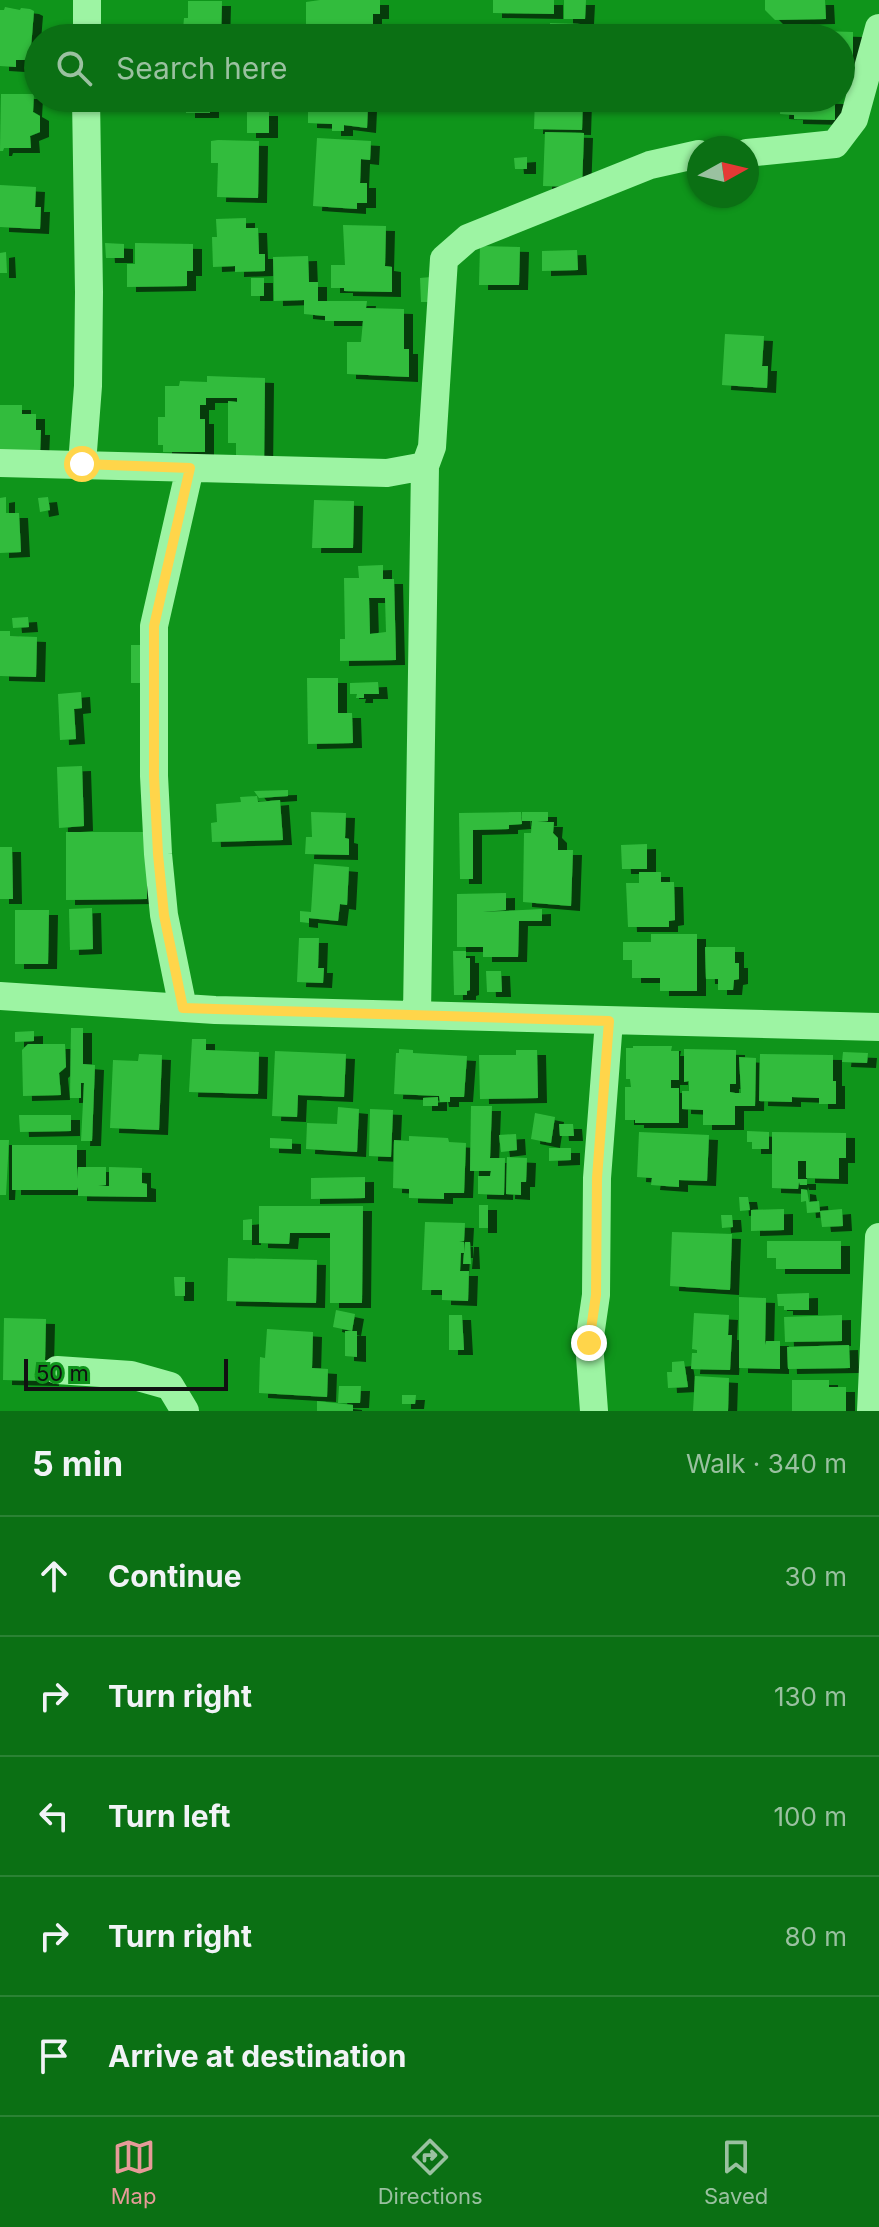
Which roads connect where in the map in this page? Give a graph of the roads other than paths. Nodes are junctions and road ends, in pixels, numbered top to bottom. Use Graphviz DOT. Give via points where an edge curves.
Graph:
graph roads {
  1 [pos="87,0"];
  2 [pos="87,24"];
  3 [pos="879,28"];
  4 [pos="86,112"];
  5 [pos="759,152"];
  6 [pos="687,157"];
  7 [pos="0,463"];
  8 [pos="82,464"];
  9 [pos="425,466"];
  10 [pos="190,468"];
  11 [pos="0,996"];
  12 [pos="183,1008"];
  13 [pos="417,1015"];
  14 [pos="609,1021"];
  15 [pos="879,1027"];
  16 [pos="879,1237"];
  17 [pos="877,1314"];
  18 [pos="57,1370"];
  19 [pos="185,1411"];
  20 [pos="594,1411"];
  21 [pos="871,1411"];
  1 -- 2 [label="street"];
  3 -- 5 [label="street" via="854,119 835,144"];
  4 -- 8 [label="street" via="88,386"];
  6 -- 9 [label="street" via="650,165 468,238 444,259 432,447"];
  7 -- 8 [label="street"];
  8 -- 10 [label="street"];
  9 -- 10 [label="street" via="387,473"];
  9 -- 13 [label="street"];
  10 -- 12 [label="street" via="154,626 158,854"];
  11 -- 12 [label="street"];
  12 -- 13 [label="street"];
  13 -- 14 [label="street"];
  14 -- 15 [label="street"];
  14 -- 20 [label="street" via="597,1178 596,1295 589,1343"];
  16 -- 17 [label="street"];
  17 -- 21 [label="street"];
  18 -- 19 [label="street" via="131,1375 170,1386"];
}
